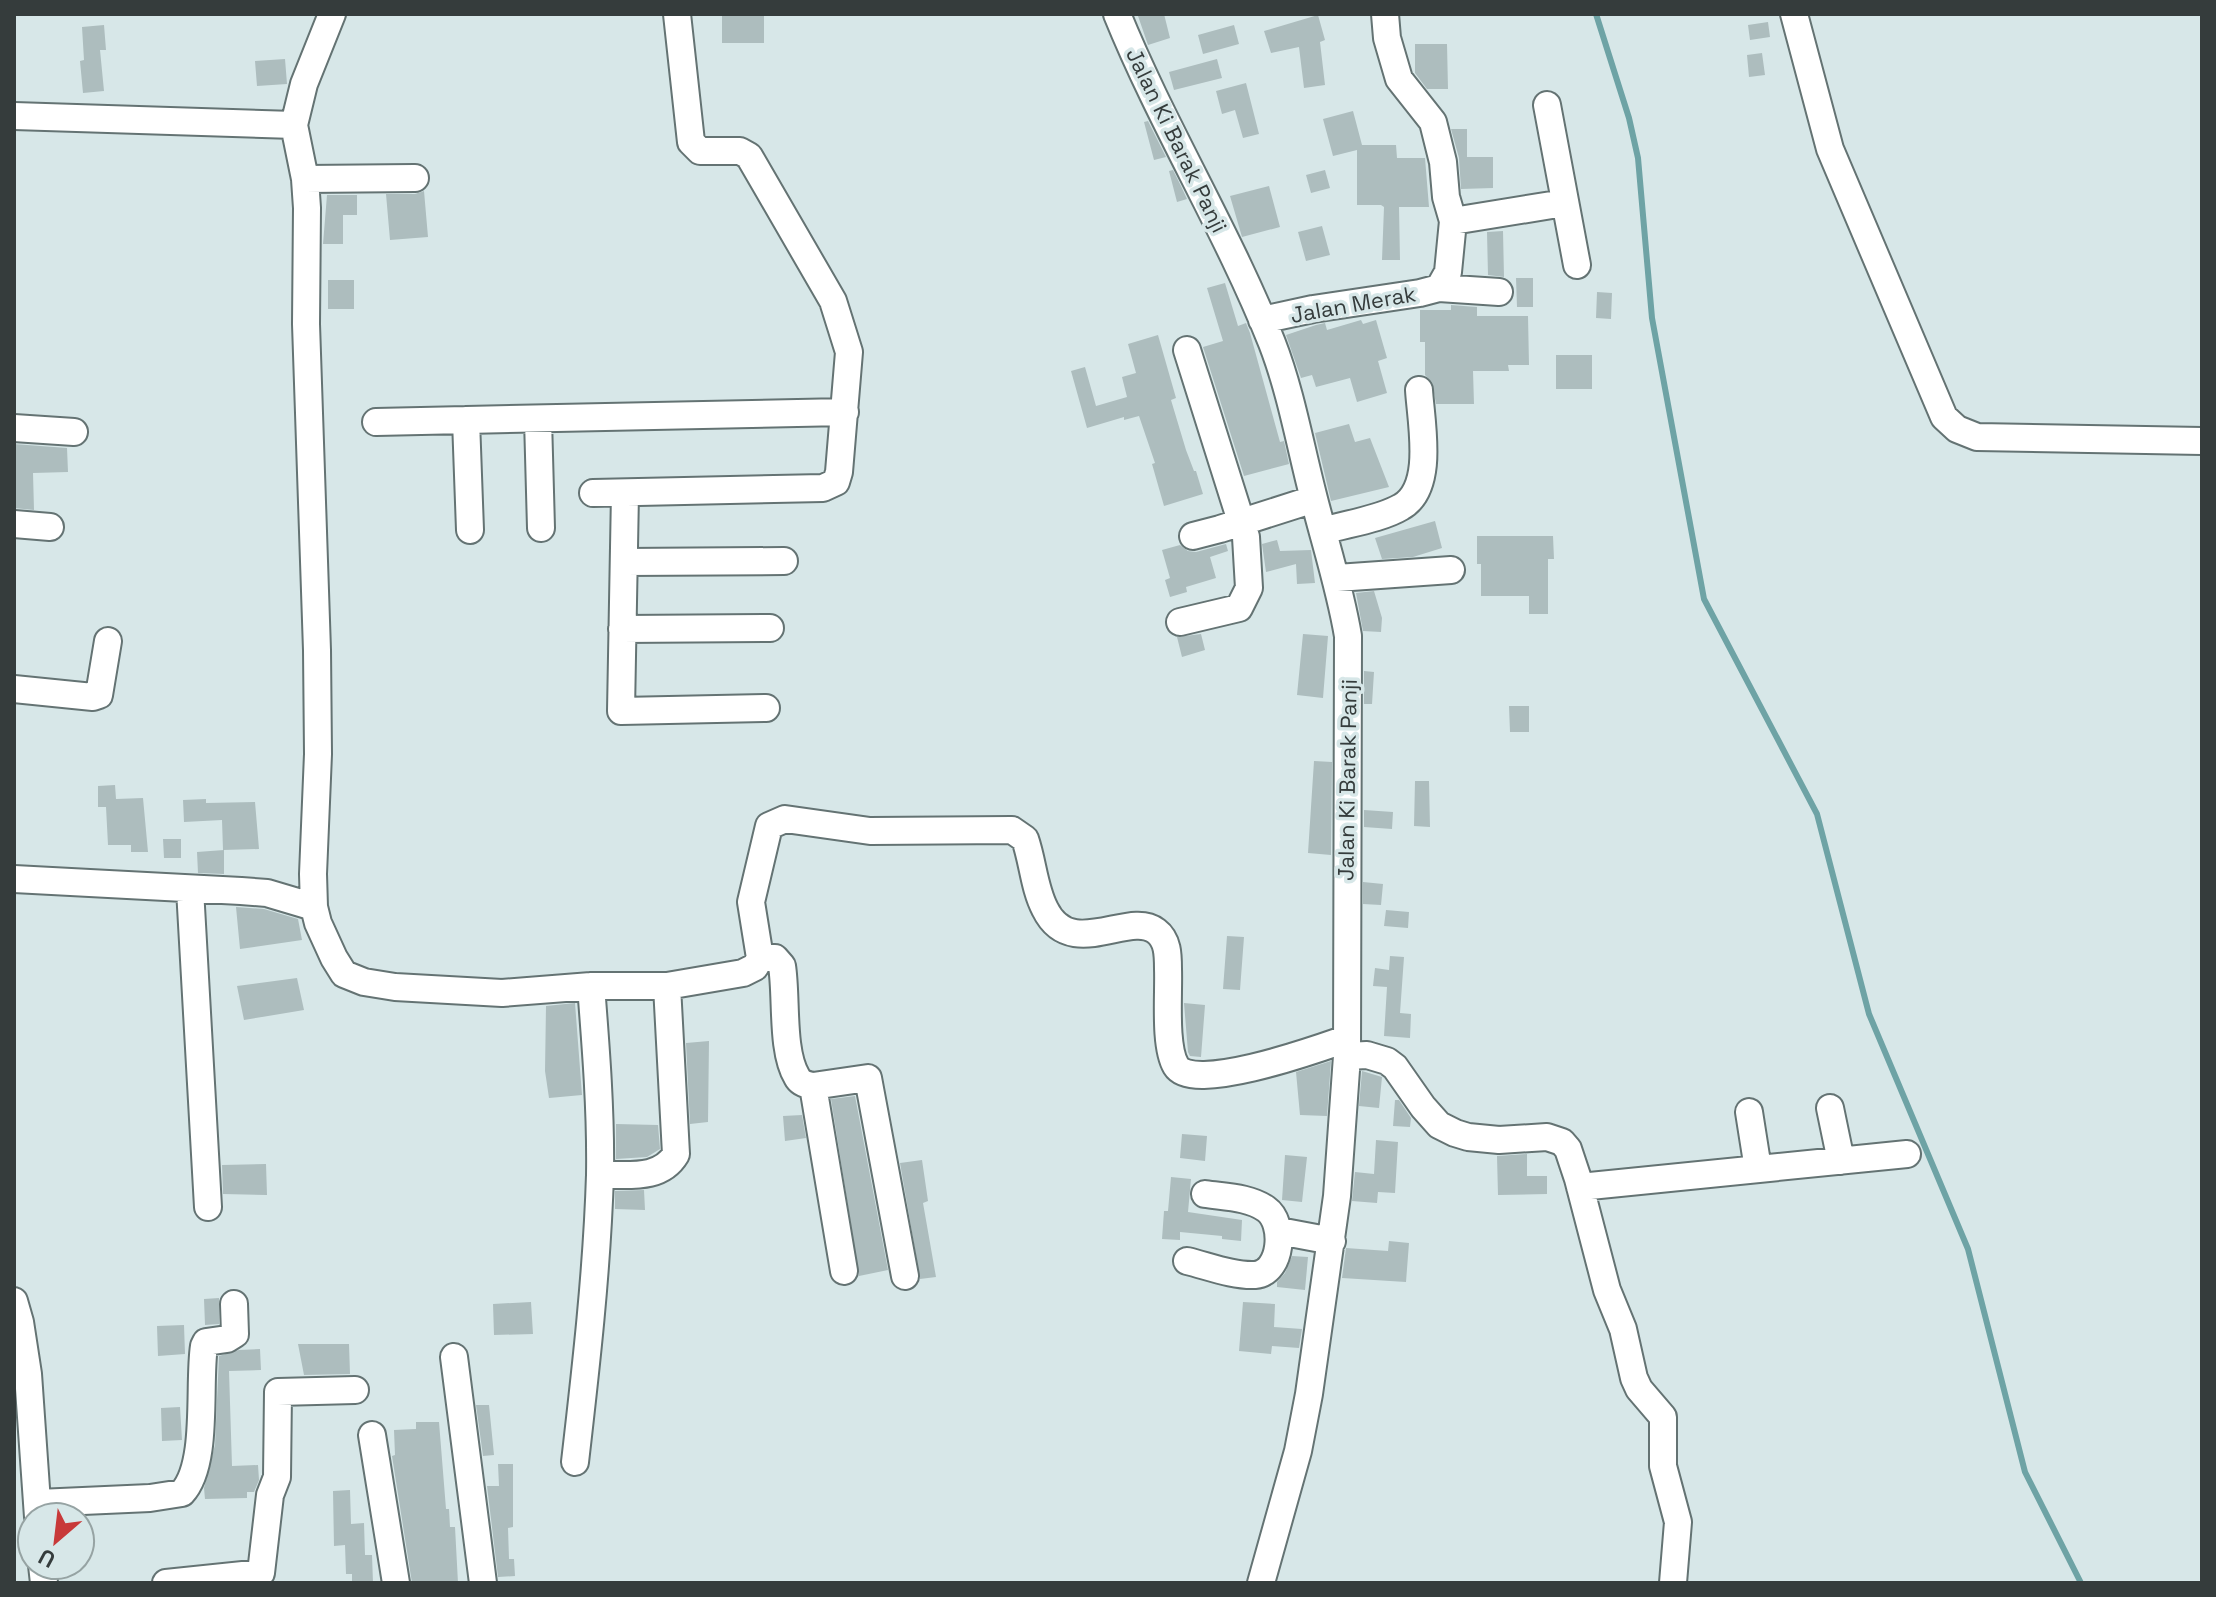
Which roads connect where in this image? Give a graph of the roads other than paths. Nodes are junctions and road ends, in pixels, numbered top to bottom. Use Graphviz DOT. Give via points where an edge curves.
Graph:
graph roads {
  1 [pos="332,14"];
  2 [pos="677,14"];
  3 [pos="1117,14"];
  4 [pos="1385,14"];
  5 [pos="1794,14"];
  6 [pos="1547,105"];
  7 [pos="14,116"];
  8 [pos="294,125"];
  9 [pos="415,178"];
  10 [pos="305,179"];
  11 [pos="1564,203"];
  12 [pos="1453,221"];
  13 [pos="1577,265"];
  14 [pos="1439,288"];
  15 [pos="1499,292"];
  16 [pos="1262,320"];
  17 [pos="1187,350"];
  18 [pos="1419,390"];
  19 [pos="845,412"];
  20 [pos="538,419"];
  21 [pos="466,420"];
  22 [pos="376,422"];
  23 [pos="14,428"];
  24 [pos="74,432"];
  25 [pos="2202,441"];
  26 [pos="593,493"];
  27 [pos="625,493"];
  28 [pos="1314,499"];
  29 [pos="1242,522"];
  30 [pos="14,524"];
  31 [pos="50,527"];
  32 [pos="541,528"];
  33 [pos="470,530"];
  34 [pos="1323,531"];
  35 [pos="1193,536"];
  36 [pos="784,561"];
  37 [pos="624,562"];
  38 [pos="1451,570"];
  39 [pos="1337,578"];
  40 [pos="1180,622"];
  41 [pos="770,628"];
  42 [pos="622,629"];
  43 [pos="108,641"];
  44 [pos="14,689"];
  45 [pos="766,708"];
  46 [pos="14,879"];
  47 [pos="190,889"];
  48 [pos="314,907"];
  49 [pos="760,958"];
  50 [pos="591,986"];
  51 [pos="667,986"];
  52 [pos="1346,1048"];
  53 [pos="813,1086"];
  54 [pos="1830,1108"];
  55 [pos="1749,1112"];
  56 [pos="1907,1154"];
  57 [pos="1841,1161"];
  58 [pos="1758,1169"];
  59 [pos="600,1175"];
  60 [pos="1580,1187"];
  61 [pos="1205,1194"];
  62 [pos="208,1207"];
  63 [pos="1279,1231"];
  64 [pos="1332,1241"];
  65 [pos="1187,1261"];
  66 [pos="844,1271"];
  67 [pos="905,1276"];
  68 [pos="14,1301"];
  69 [pos="234,1304"];
  70 [pos="454,1357"];
  71 [pos="355,1390"];
  72 [pos="372,1435"];
  73 [pos="575,1462"];
  74 [pos="32,1501"];
  75 [pos="96,1504"];
  76 [pos="166,1583"];
  77 [pos="396,1583"];
  78 [pos="483,1583"];
  79 [pos="1261,1583"];
  80 [pos="1673,1583"];
  1 -- 8 [label="street"];
  2 -- 19 [label="street" via="691,142 700,151 740,151 761,175 836,307 849,352"];
  3 -- 16 [label="street, Jalan Ki Barak Panji"];
  4 -- 12 [label="street, Jalan Merak" via="1399,79 1433,122"];
  5 -- 25 [label="street" via="1830,149 1944,417 1977,437"];
  6 -- 11 [label="street"];
  7 -- 8 [label="street"];
  8 -- 10 [label="street"];
  9 -- 10 [label="street"];
  10 -- 48 [label="street" via="318,679"];
  11 -- 12 [label="street"];
  11 -- 13 [label="street"];
  12 -- 14 [label="street, Jalan Merak" via="1448,272"];
  14 -- 15 [label="street"];
  14 -- 16 [label="street, Jalan Merak"];
  16 -- 28 [label="street, Jalan Ki Barak Panji" via="1287,387"];
  17 -- 29 [label="street"];
  18 -- 34 [label="street" via="1423,455 1415,497 1399,508"];
  19 -- 20 [label="street"];
  19 -- 27 [label="street" via="839,472 830,487"];
  20 -- 21 [label="street"];
  20 -- 32 [label="street"];
  21 -- 22 [label="street"];
  21 -- 33 [label="street"];
  23 -- 24 [label="street"];
  26 -- 27 [label="street"];
  27 -- 37 [label="street"];
  28 -- 29 [label="street"];
  28 -- 34 [label="street, Jalan Ki Barak Panji"];
  29 -- 35 [label="street"];
  29 -- 40 [label="street" via="1250,573 1245,599 1239,608"];
  30 -- 31 [label="street"];
  34 -- 39 [label="street, Jalan Ki Barak Panji"];
  36 -- 37 [label="street"];
  37 -- 42 [label="street"];
  38 -- 39 [label="street"];
  39 -- 52 [label="street, Jalan Ki Barak Panji" via="1348,652"];
  41 -- 42 [label="street"];
  42 -- 45 [label="street" via="621,711"];
  43 -- 44 [label="street" via="99,695"];
  46 -- 47 [label="street"];
  47 -- 48 [label="street" via="267,893"];
  47 -- 62 [label="street"];
  48 -- 50 [label="street" via="334,958 354,980 502,993"];
  49 -- 51 [label="street" via="743,973"];
  49 -- 52 [label="street" via="751,902 769,826 775,821 870,831 1012,830 1025,839 1044,909 1055,924 1092,934 1141,926 1158,932 1167,950 1170,1042 1182,1072 1255,1067"];
  49 -- 53 [label="street" via="775,958 782,966 792,1064 797,1077"];
  50 -- 51 [label="street"];
  50 -- 59 [label="street"];
  51 -- 59 [label="street" via="676,1154 660,1171"];
  52 -- 60 [label="street" via="1395,1067 1439,1125 1455,1133 1562,1142"];
  52 -- 64 [label="street, Jalan Ki Barak Panji"];
  53 -- 66 [label="street"];
  53 -- 67 [label="street" via="868,1078"];
  54 -- 57 [label="street"];
  55 -- 58 [label="street"];
  56 -- 57 [label="street"];
  57 -- 58 [label="street"];
  58 -- 60 [label="street"];
  59 -- 73 [label="street"];
  60 -- 80 [label="street" via="1634,1378 1663,1417 1663,1466 1678,1522"];
  61 -- 63 [label="street" via="1268,1210"];
  63 -- 64 [label="street"];
  63 -- 65 [label="street" via="1267,1272 1240,1274"];
  64 -- 79 [label="street, Jalan Ki Barak Panji" via="1298,1451"];
  68 -- 74 [label="street" via="28,1374"];
  69 -- 75 [label="street" via="235,1334 204,1346 198,1445 191,1479 182,1493"];
  70 -- 78 [label="street"];
  71 -- 76 [label="street" via="278,1392 277,1477 261,1573"];
  72 -- 77 [label="street"];
}
